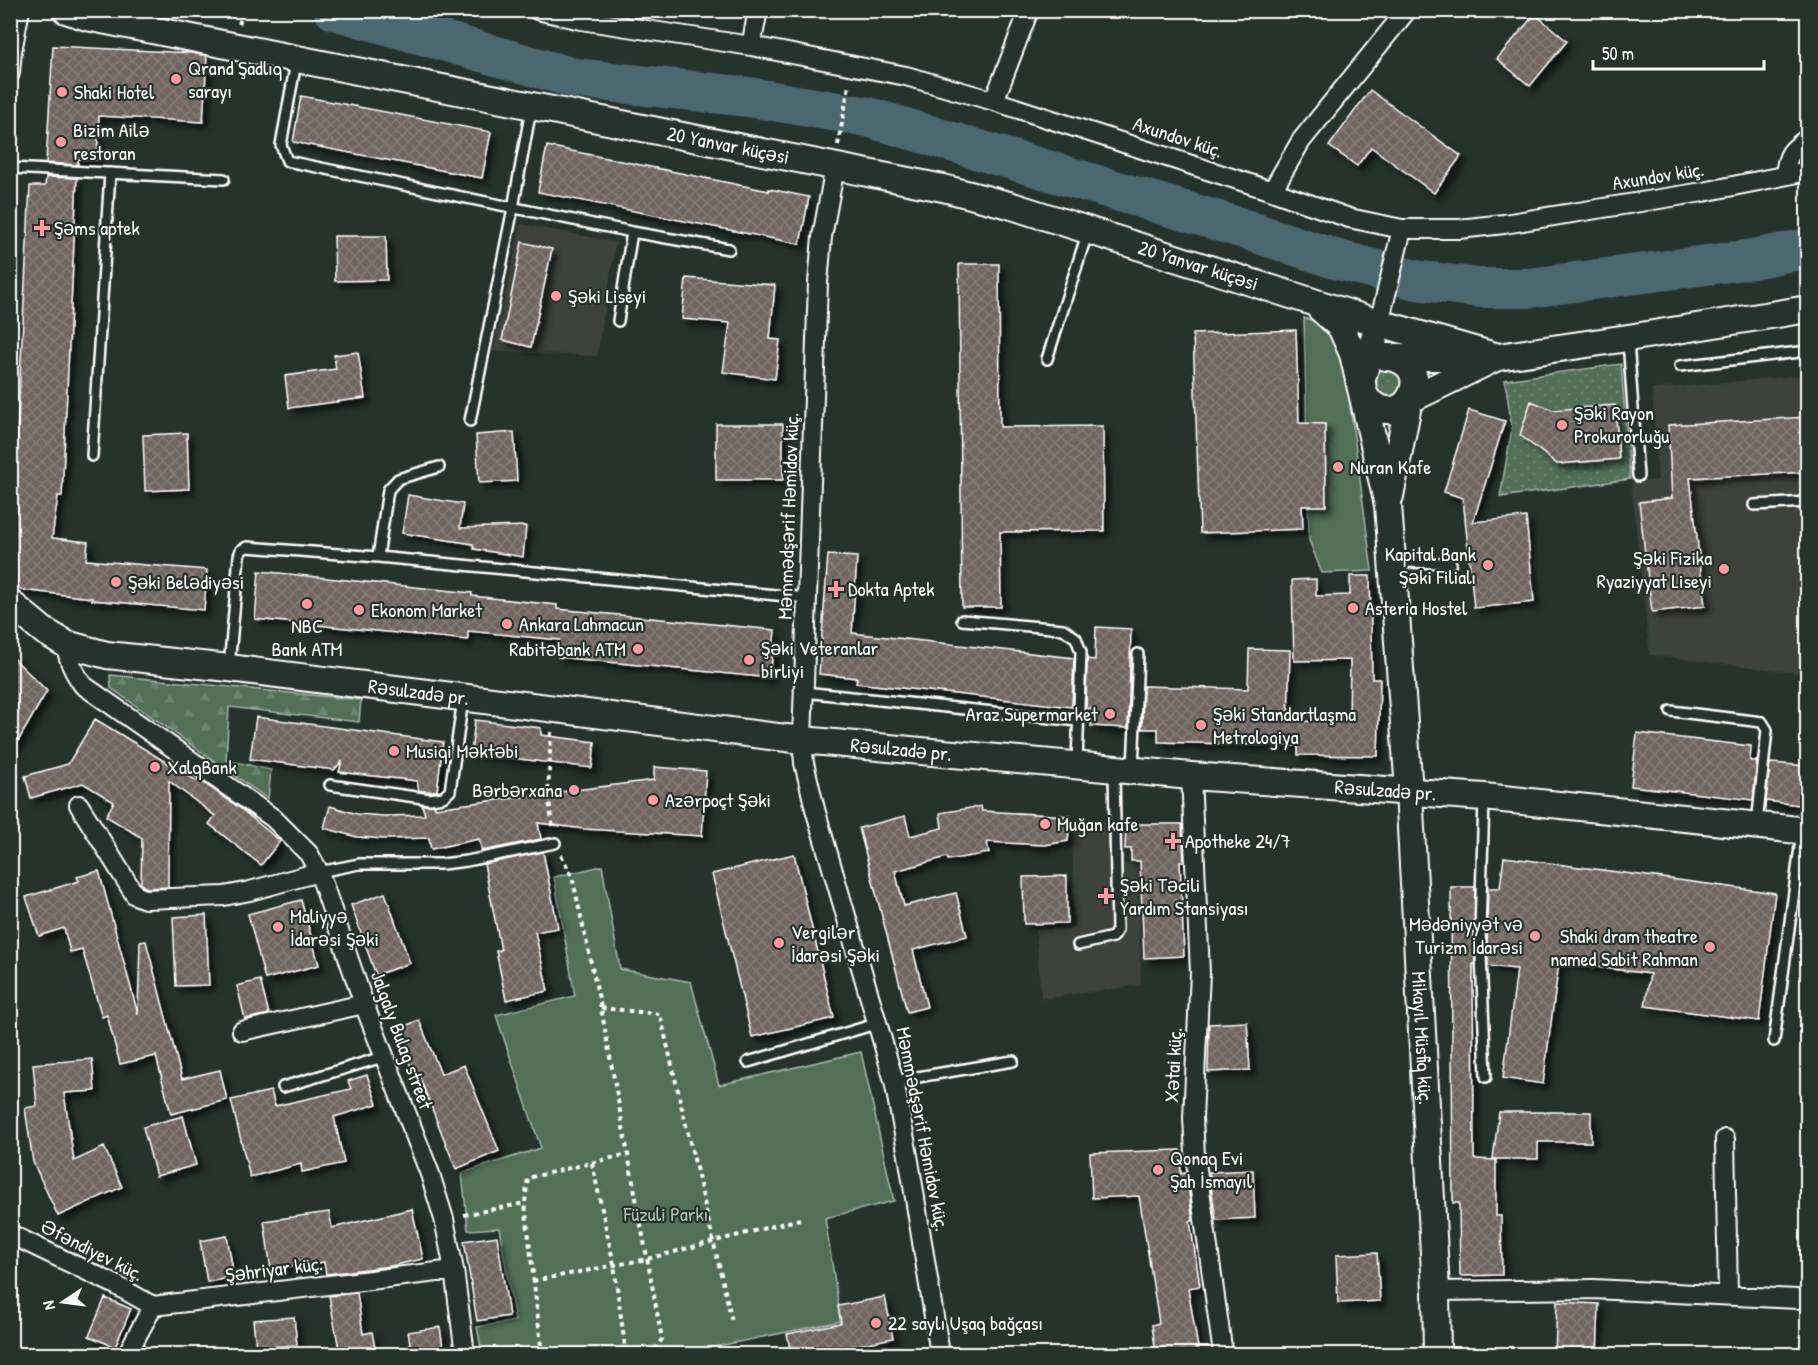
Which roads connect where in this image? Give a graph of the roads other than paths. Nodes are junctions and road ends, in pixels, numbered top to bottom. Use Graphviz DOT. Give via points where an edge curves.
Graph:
graph roads {
  1 [pos="20,10"];
  2 [pos="66,10"];
  3 [pos="537,10"];
  4 [pos="758,10"];
  5 [pos="1029,10"];
  6 [pos="1407,10"];
  7 [pos="751,46"];
  8 [pos="297,58"];
  9 [pos="10,73"];
  10 [pos="994,101"];
  11 [pos="532,106"];
  12 [pos="1808,138"];
  13 [pos="835,167"];
  14 [pos="10,168"];
  15 [pos="1808,171"];
  16 [pos="110,173"];
  17 [pos="1785,175"];
  18 [pos="224,179"];
  19 [pos="1272,191"];
  20 [pos="513,208"];
  21 [pos="1402,229"];
  22 [pos="1088,231"];
  23 [pos="632,232"];
  24 [pos="729,249"];
  25 [pos="1311,302"];
  26 [pos="1808,309"];
  27 [pos="1381,315"];
  28 [pos="618,321"];
  29 [pos="1628,338"];
  30 [pos="1808,351"];
  31 [pos="1498,357"];
  32 [pos="1047,359"];
  33 [pos="1399,360"];
  34 [pos="1680,366"];
  35 [pos="1362,383"];
  36 [pos="1409,400"];
  37 [pos="470,421"];
  38 [pos="92,456"];
  39 [pos="439,467"];
  40 [pos="1638,476"];
  41 [pos="1808,502"];
  42 [pos="1388,505"];
  43 [pos="1754,506"];
  44 [pos="378,557"];
  45 [pos="1394,562"];
  46 [pos="1451,563"];
  47 [pos="808,598"];
  48 [pos="10,603"];
  49 [pos="962,620"];
  50 [pos="66,644"];
  51 [pos="1138,654"];
  52 [pos="229,668"];
  53 [pos="804,692"];
  54 [pos="463,699"];
  55 [pos="1671,711"];
  56 [pos="1078,721"];
  57 [pos="802,740"];
  58 [pos="1077,766"];
  59 [pos="1124,770"];
  60 [pos="1191,776"];
  61 [pos="330,785"];
  62 [pos="1409,791"];
  63 [pos="1484,797"];
  64 [pos="79,805"];
  65 [pos="1757,824"];
  66 [pos="1805,830"];
  67 [pos="555,843"];
  68 [pos="319,872"];
  69 [pos="1078,945"];
  70 [pos="364,1004"];
  71 [pos="879,1023"];
  72 [pos="242,1031"];
  73 [pos="1774,1041"];
  74 [pos="383,1057"];
  75 [pos="1012,1061"];
  76 [pos="747,1062"];
  77 [pos="1486,1077"];
  78 [pos="894,1081"];
  79 [pos="283,1087"];
  80 [pos="1725,1139"];
  81 [pos="10,1234"];
  82 [pos="454,1270"];
  83 [pos="1436,1291"];
  84 [pos="1728,1295"];
  85 [pos="1797,1299"];
  86 [pos="153,1306"];
  87 [pos="127,1354"];
  88 [pos="465,1354"];
  89 [pos="940,1354"];
  90 [pos="1223,1354"];
  91 [pos="1437,1354"];
  1 -- 9 [label="street"];
  2 -- 8 [label="main road, 20 Yanvar küçəsi"];
  3 -- 7 [label="street, Axundov küç."];
  4 -- 7 [label="street"];
  5 -- 10 [label="street"];
  6 -- 19 [label="street" via="1301,141"];
  7 -- 10 [label="street, Axundov küç." via="874,69"];
  8 -- 11 [label="main road, 20 Yanvar küçəsi"];
  8 -- 20 [label="lane" via="281,145 287,161"];
  10 -- 19 [label="street, Axundov küç."];
  11 -- 13 [label="main road, 20 Yanvar küçəsi"];
  11 -- 20 [label="lane"];
  12 -- 17 [label="street" via="1793,148 1786,159"];
  13 -- 22 [label="main road, 20 Yanvar küçəsi" via="1009,205"];
  13 -- 47 [label="street, Məmmədşərif Həmidov küç." via="818,283"];
  14 -- 16 [label="lane"];
  15 -- 17 [label="street, Axundov küç."];
  16 -- 18 [label="lane"];
  16 -- 38 [label="lane"];
  17 -- 21 [label="street, Axundov küç." via="1504,224"];
  19 -- 21 [label="street, Axundov küç." via="1349,218"];
  20 -- 23 [label="lane"];
  20 -- 37 [label="lane"];
  21 -- 27 [label="street"];
  22 -- 25 [label="main road, 20 Yanvar küçəsi"];
  22 -- 32 [label="lane"];
  23 -- 24 [label="lane"];
  23 -- 28 [label="lane"];
  25 -- 27 [label="main road, 20 Yanvar küçəsi"];
  25 -- 35 [label="main road" via="1341,327"];
  26 -- 29 [label="main road"];
  27 -- 31 [label="main road, 20 Yanvar küçəsi"];
  27 -- 33 [label="main road"];
  27 -- 35 [label="main road"];
  29 -- 31 [label="main road"];
  29 -- 40 [label="lane"];
  30 -- 34 [label="lane"];
  31 -- 33 [label="main road"];
  31 -- 36 [label="main road"];
  33 -- 35 [label="main road" via="1371,363"];
  33 -- 36 [label="main road" via="1415,384"];
  35 -- 36 [label="main road" via="1370,403 1385,410"];
  35 -- 42 [label="main road"];
  36 -- 42 [label="main road"];
  39 -- 44 [label="lane" via="398,479 388,490"];
  41 -- 43 [label="lane"];
  42 -- 45 [label="main road, Mikayıl Müsfiq küç."];
  44 -- 47 [label="lane"];
  44 -- 52 [label="lane" via="247,547 241,550"];
  45 -- 46 [label="lane"];
  45 -- 62 [label="main road, Mikayıl Müsfiq küç."];
  47 -- 53 [label="street, Məmmədşərif Həmidov küç."];
  48 -- 50 [label="main road, Rəsulzadə pr."];
  49 -- 56 [label="lane" via="1063,629 1076,638 1081,652"];
  50 -- 52 [label="main road, Rəsulzadə pr." via="107,655"];
  50 -- 68 [label="street, Jalgaly Bulag street" via="73,671 83,685 273,818 309,854"];
  51 -- 59 [label="lane"];
  52 -- 54 [label="main road, Rəsulzadə pr."];
  53 -- 56 [label="lane"];
  53 -- 57 [label="street, Məmmədşərif Həmidov küç."];
  54 -- 57 [label="main road, Rəsulzadə pr."];
  54 -- 61 [label="lane" via="450,791 443,797 430,799"];
  55 -- 65 [label="lane" via="1761,722 1767,730"];
  56 -- 58 [label="lane"];
  57 -- 58 [label="main road, Rəsulzadə pr."];
  57 -- 71 [label="street, Məmmədşərif Həmidov küç." via="808,785"];
  58 -- 59 [label="main road, Rəsulzadə pr."];
  59 -- 60 [label="main road, Rəsulzadə pr."];
  59 -- 69 [label="lane" via="1117,930 1113,937"];
  60 -- 62 [label="main road, Rəsulzadə pr."];
  60 -- 90 [label="street, Xətai küç." via="1200,973 1193,1118 1195,1155"];
  62 -- 63 [label="main road, Rəsulzadə pr."];
  62 -- 83 [label="main road, Mikayıl Müsfiq küç."];
  63 -- 65 [label="main road, Rəsulzadə pr."];
  63 -- 77 [label="lane" via="1480,931"];
  64 -- 68 [label="street" via="135,895 145,899 224,896"];
  65 -- 66 [label="main road, Rəsulzadə pr."];
  66 -- 73 [label="lane"];
  67 -- 68 [label="lane" via="467,861 359,864"];
  68 -- 70 [label="street, Jalgaly Bulag street"];
  70 -- 72 [label="street"];
  70 -- 74 [label="street, Jalgaly Bulag street"];
  71 -- 76 [label="lane"];
  71 -- 78 [label="street, Məmmədşərif Həmidov küç."];
  74 -- 79 [label="lane"];
  74 -- 82 [label="street, Jalgaly Bulag street" via="430,1174"];
  75 -- 78 [label="lane"];
  78 -- 89 [label="street, Məmmədşərif Həmidov küç."];
  80 -- 84 [label="street"];
  81 -- 86 [label="street, Əfəndiyev küç."];
  82 -- 86 [label="street, Şəhriyar küç."];
  82 -- 88 [label="street, Jalgaly Bulag street"];
  83 -- 84 [label="street" via="1593,1288"];
  83 -- 91 [label="main road, Mikayıl Müsfiq küç."];
  84 -- 85 [label="street"];
  86 -- 87 [label="street"];
}
